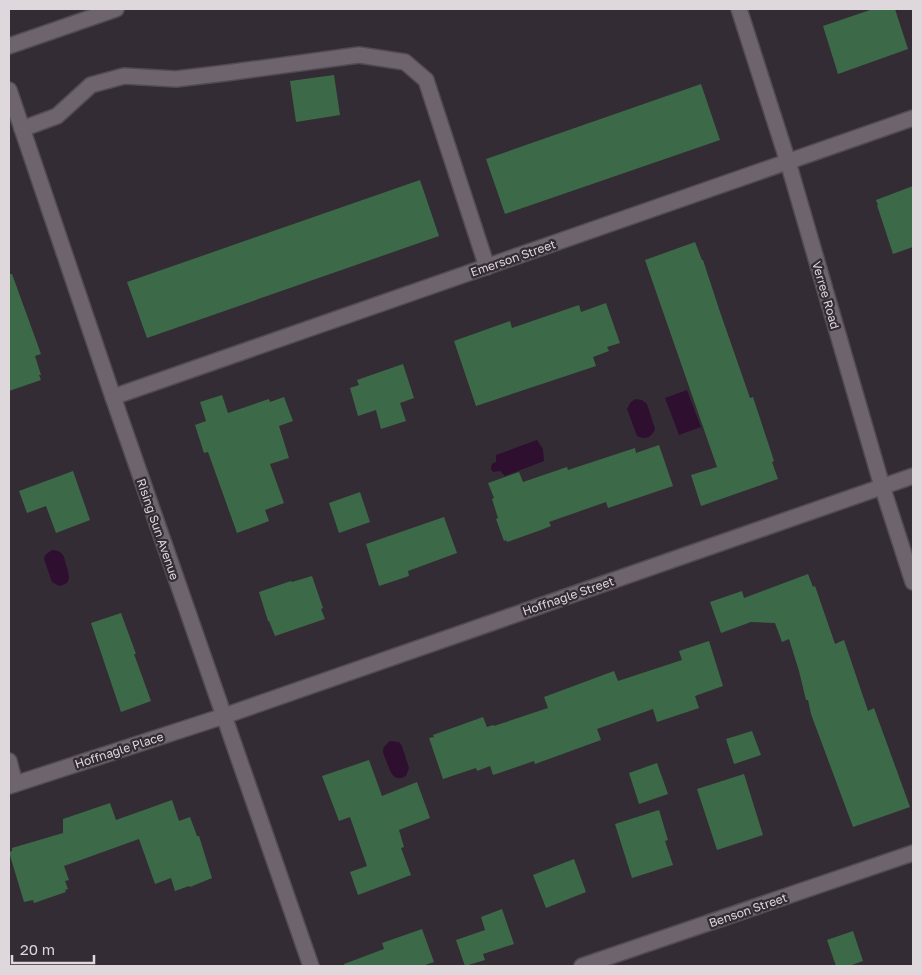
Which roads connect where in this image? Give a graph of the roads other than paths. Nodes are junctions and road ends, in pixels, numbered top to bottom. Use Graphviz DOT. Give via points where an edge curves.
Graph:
graph roads {
  1 [pos="116,9"];
  2 [pos="739,9"];
  3 [pos="9,46"];
  4 [pos="9,90"];
  5 [pos="913,118"];
  6 [pos="22,129"];
  7 [pos="788,162"];
  8 [pos="487,267"];
  9 [pos="112,398"];
  10 [pos="913,476"];
  11 [pos="882,486"];
  12 [pos="913,582"];
  13 [pos="224,716"];
  14 [pos="9,761"];
  15 [pos="12,785"];
  16 [pos="913,853"];
  17 [pos="311,966"];
  18 [pos="582,966"];
  1 -- 3 [label="street"];
  2 -- 7 [label="street, Verree Road"];
  4 -- 6 [label="street, Rising Sun Avenue"];
  5 -- 7 [label="street, Emerson Street"];
  6 -- 8 [label="street" via="58,116 91,85 124,76 176,79 359,55 405,62 426,80"];
  6 -- 9 [label="street, Rising Sun Avenue"];
  7 -- 8 [label="street, Emerson Street"];
  7 -- 11 [label="street, Verree Road"];
  8 -- 9 [label="street, Emerson Street"];
  9 -- 13 [label="street, Rising Sun Avenue"];
  10 -- 11 [label="street, Hoffnagle Street"];
  11 -- 12 [label="street, Verree Road"];
  11 -- 13 [label="street, Hoffnagle Street"];
  13 -- 15 [label="street, Hoffnagle Place"];
  13 -- 17 [label="street, Rising Sun Avenue"];
  14 -- 15 [label="street, Hoffnagle Place"];
  16 -- 18 [label="street, Benson Street"];
}
